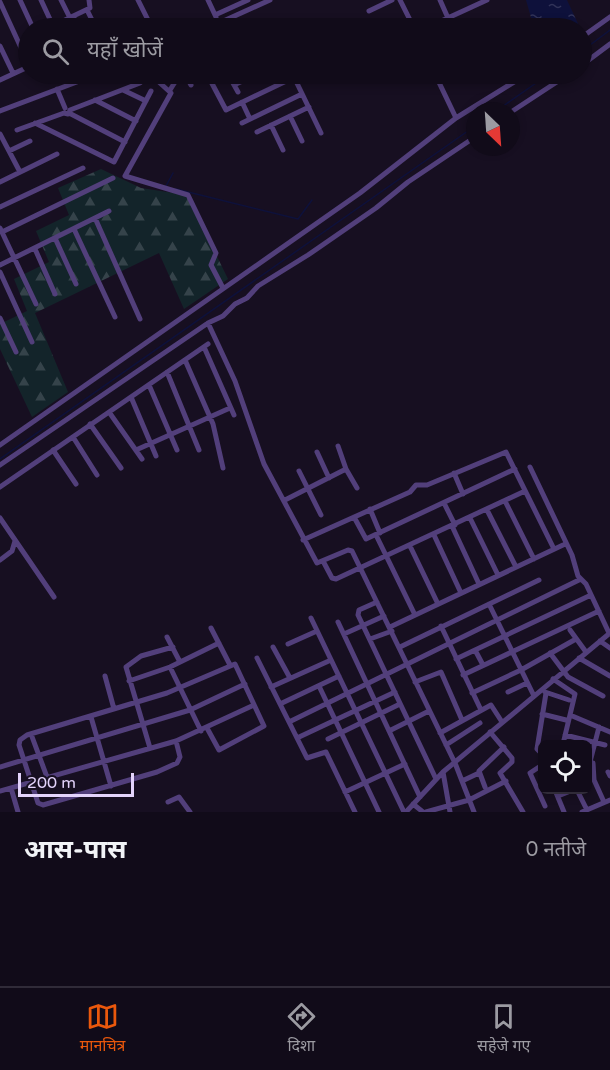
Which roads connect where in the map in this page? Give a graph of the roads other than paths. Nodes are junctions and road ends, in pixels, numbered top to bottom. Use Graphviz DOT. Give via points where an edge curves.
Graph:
graph roads {
  1 [pos="7,0"];
  2 [pos="20,0"];
  3 [pos="41,0"];
  4 [pos="61,0"];
  5 [pos="89,0"];
  6 [pos="138,0"];
  7 [pos="209,0"];
  8 [pos="248,0"];
  9 [pos="270,0"];
  10 [pos="392,0"];
  11 [pos="400,0"];
  12 [pos="440,0"];
  13 [pos="487,0"];
  14 [pos="0,3"];
  15 [pos="87,10"];
  16 [pos="369,11"];
  17 [pos="215,15"];
  18 [pos="71,17"];
  19 [pos="610,17"];
  20 [pos="28,18"];
  21 [pos="49,18"];
  22 [pos="91,18"];
  23 [pos="147,18"];
  24 [pos="216,18"];
  25 [pos="232,18"];
  26 [pos="409,18"];
  27 [pos="448,18"];
  28 [pos="592,30"];
  29 [pos="18,43"];
  30 [pos="610,44"];
  31 [pos="0,46"];
  32 [pos="592,57"];
  33 [pos="18,70"];
  34 [pos="13,73"];
  35 [pos="0,80"];
  36 [pos="69,84"];
  37 [pos="137,84"];
  38 [pos="162,84"];
  39 [pos="174,84"];
  40 [pos="212,84"];
  41 [pos="279,84"];
  42 [pos="297,84"];
  43 [pos="440,84"];
  44 [pos="511,84"];
  45 [pos="554,84"];
  46 [pos="234,85"];
  47 [pos="57,89"];
  48 [pos="123,89"];
  49 [pos="170,90"];
  50 [pos="151,91"];
  51 [pos="238,92"];
  52 [pos="302,94"];
  53 [pos="95,100"];
  54 [pos="146,101"];
  55 [pos="242,102"];
  56 [pos="520,106"];
  57 [pos="309,107"];
  58 [pos="0,111"];
  59 [pos="67,111"];
  60 [pos="290,116"];
  61 [pos="456,118"];
  62 [pos="250,119"];
  63 [pos="136,121"];
  64 [pos="35,123"];
  65 [pos="242,123"];
  66 [pos="271,125"];
  67 [pos="17,130"];
  68 [pos="257,132"];
  69 [pos="321,133"];
  70 [pos="0,134"];
  71 [pos="30,141"];
  72 [pos="302,141"];
  73 [pos="125,142"];
  74 [pos="466,143"];
  75 [pos="283,150"];
  76 [pos="9,151"];
  77 [pos="57,154"];
  78 [pos="83,168"];
  79 [pos="20,172"];
  80 [pos="113,178"];
  81 [pos="0,182"];
  82 [pos="0,207"];
  83 [pos="109,211"];
  84 [pos="94,218"];
  85 [pos="74,229"];
  86 [pos="1,230"];
  87 [pos="55,238"];
  88 [pos="35,249"];
  89 [pos="14,258"];
  90 [pos="0,265"];
  91 [pos="0,272"];
  92 [pos="76,284"];
  93 [pos="223,288"];
  94 [pos="55,294"];
  95 [pos="36,304"];
  96 [pos="115,317"];
  97 [pos="0,318"];
  98 [pos="140,318"];
  99 [pos="208,323"];
  100 [pos="32,342"];
  101 [pos="16,352"];
  102 [pos="185,360"];
  103 [pos="167,372"];
  104 [pos="149,385"];
  105 [pos="131,397"];
  106 [pos="230,408"];
  107 [pos="109,412"];
  108 [pos="234,415"];
  109 [pos="209,416"];
  110 [pos="90,424"];
  111 [pos="189,425"];
  112 [pos="170,433"];
  113 [pos="73,437"];
  114 [pos="150,442"];
  115 [pos="0,445"];
  116 [pos="338,447"];
  117 [pos="53,450"];
  118 [pos="136,450"];
  119 [pos="177,450"];
  120 [pos="199,450"];
  121 [pos="317,452"];
  122 [pos="156,456"];
  123 [pos="142,459"];
  124 [pos="0,465"];
  125 [pos="530,467"];
  126 [pos="121,468"];
  127 [pos="223,468"];
  128 [pos="346,469"];
  129 [pos="515,470"];
  130 [pos="299,471"];
  131 [pos="454,473"];
  132 [pos="98,475"];
  133 [pos="329,478"];
  134 [pos="76,484"];
  135 [pos="0,487"];
  136 [pos="357,488"];
  137 [pos="308,489"];
  138 [pos="525,491"];
  139 [pos="463,494"];
  140 [pos="285,500"];
  141 [pos="506,501"];
  142 [pos="444,503"];
  143 [pos="370,509"];
  144 [pos="487,510"];
  145 [pos="321,515"];
  146 [pos="354,517"];
  147 [pos="0,518"];
  148 [pos="470,518"];
  149 [pos="453,526"];
  150 [pos="378,534"];
  151 [pos="434,536"];
  152 [pos="303,540"];
  153 [pos="14,542"];
  154 [pos="563,544"];
  155 [pos="410,546"];
  156 [pos="554,549"];
  157 [pos="387,557"];
  158 [pos="534,559"];
  159 [pos="0,560"];
  160 [pos="323,561"];
  161 [pos="516,567"];
  162 [pos="361,569"];
  163 [pos="498,575"];
  164 [pos="581,579"];
  165 [pos="539,580"];
  166 [pos="479,584"];
  167 [pos="461,592"];
  168 [pos="591,595"];
  169 [pos="54,597"];
  170 [pos="377,602"];
  171 [pos="438,604"];
  172 [pos="489,604"];
  173 [pos="599,610"];
  174 [pos="415,615"];
  175 [pos="384,616"];
  176 [pos="311,618"];
  177 [pos="496,620"];
  178 [pos="338,622"];
  179 [pos="363,625"];
  180 [pos="441,626"];
  181 [pos="211,627"];
  182 [pos="391,629"];
  183 [pos="570,630"];
  184 [pos="317,631"];
  185 [pos="610,633"];
  186 [pos="344,634"];
  187 [pos="505,636"];
  188 [pos="167,637"];
  189 [pos="370,639"];
  190 [pos="576,639"];
  191 [pos="600,641"];
  192 [pos="219,642"];
  193 [pos="449,643"];
  194 [pos="288,644"];
  195 [pos="273,647"];
  196 [pos="400,647"];
  197 [pos="173,648"];
  198 [pos="610,648"];
  199 [pos="475,650"];
  200 [pos="512,651"];
  201 [pos="586,652"];
  202 [pos="550,653"];
  203 [pos="257,658"];
  204 [pos="456,658"];
  205 [pos="579,658"];
  206 [pos="331,660"];
  207 [pos="180,662"];
  208 [pos="407,663"];
  209 [pos="230,665"];
  210 [pos="483,665"];
  211 [pos="170,667"];
  212 [pos="521,670"];
  213 [pos="563,671"];
  214 [pos="386,674"];
  215 [pos="464,675"];
  216 [pos="105,676"];
  217 [pos="339,676"];
  218 [pos="610,676"];
  219 [pos="290,678"];
  220 [pos="553,679"];
  221 [pos="129,681"];
  222 [pos="415,682"];
  223 [pos="367,683"];
  224 [pos="527,683"];
  225 [pos="244,684"];
  226 [pos="319,686"];
  227 [pos="271,687"];
  228 [pos="180,688"];
  229 [pos="395,692"];
  230 [pos="508,692"];
  231 [pos="543,692"];
  232 [pos="472,693"];
  233 [pos="347,694"];
  234 [pos="534,696"];
  235 [pos="603,696"];
  236 [pos="569,700"];
  237 [pos="375,701"];
  238 [pos="136,703"];
  239 [pos="327,703"];
  240 [pos="280,704"];
  241 [pos="400,704"];
  242 [pos="254,705"];
  243 [pos="114,709"];
  244 [pos="190,710"];
  245 [pos="355,710"];
  246 [pos="481,710"];
  247 [pos="429,711"];
  248 [pos="380,713"];
  249 [pos="542,714"];
  250 [pos="92,717"];
  251 [pos="568,718"];
  252 [pos="336,720"];
  253 [pos="462,720"];
  254 [pos="409,721"];
  255 [pos="289,722"];
  256 [pos="502,722"];
  257 [pos="361,723"];
  258 [pos="480,723"];
  259 [pos="143,724"];
  260 [pos="599,727"];
  261 [pos="207,728"];
  262 [pos="201,731"];
  263 [pos="389,731"];
  264 [pos="490,732"];
  265 [pos="610,732"];
  266 [pos="341,733"];
  267 [pos="440,733"];
  268 [pos="31,734"];
  269 [pos="565,735"];
  270 [pos="98,738"];
  271 [pos="297,738"];
  272 [pos="328,739"];
  273 [pos="538,740"];
  274 [pos="564,740"];
  275 [pos="176,741"];
  276 [pos="595,743"];
  277 [pos="446,745"];
  278 [pos="605,746"];
  279 [pos="504,747"];
  280 [pos="150,748"];
  281 [pos="39,755"];
  282 [pos="23,759"];
  283 [pos="105,761"];
  284 [pos="455,763"];
  285 [pos="593,763"];
  286 [pos="405,764"];
  287 [pos="0,767"];
  288 [pos="538,768"];
  289 [pos="443,772"];
  290 [pos="479,773"];
  291 [pos="385,774"];
  292 [pos="47,777"];
  293 [pos="436,779"];
  294 [pos="462,781"];
  295 [pos="506,781"];
  296 [pos="31,782"];
  297 [pos="592,782"];
  298 [pos="365,783"];
  299 [pos="111,786"];
  300 [pos="485,787"];
  301 [pos="11,788"];
  302 [pos="0,791"];
  303 [pos="538,791"];
  304 [pos="345,792"];
  305 [pos="540,794"];
  306 [pos="563,794"];
  307 [pos="577,794"];
  308 [pos="558,796"];
  309 [pos="420,797"];
  310 [pos="469,800"];
  311 [pos="607,801"];
  312 [pos="168,802"];
  313 [pos="413,804"];
  314 [pos="545,806"];
  315 [pos="450,810"];
  316 [pos="585,811"];
  317 [pos="18,812"];
  318 [pos="190,812"];
  319 [pos="355,812"];
  320 [pos="379,812"];
  321 [pos="405,812"];
  322 [pos="425,812"];
  323 [pos="474,812"];
  324 [pos="523,812"];
  325 [pos="564,812"];
  1 -- 14 [label="street"];
  2 -- 20 [label="street"];
  3 -- 21 [label="street"];
  4 -- 18 [label="street"];
  5 -- 15 [label="street" via="91,6"];
  6 -- 23 [label="street"];
  7 -- 17 [label="street"];
  8 -- 17 [label="street"];
  9 -- 25 [label="street"];
  10 -- 16 [label="street"];
  11 -- 26 [label="street"];
  12 -- 27 [label="street"];
  13 -- 27 [label="street"];
  14 -- 29 [label="street"];
  15 -- 18 [label="street"];
  15 -- 22 [label="street"];
  17 -- 24 [label="street"];
  19 -- 28 [label="street"];
  30 -- 32 [label="street"];
  31 -- 34 [label="street"];
  33 -- 34 [label="street"];
  34 -- 35 [label="street"];
  36 -- 47 [label="street"];
  37 -- 48 [label="street"];
  38 -- 49 [label="street"];
  39 -- 49 [label="street"];
  40 -- 55 [label="street" via="224,109"];
  41 -- 55 [label="street"];
  42 -- 52 [label="street"];
  43 -- 61 [label="street"];
  44 -- 61 [label="street"];
  45 -- 56 [label="street"];
  46 -- 51 [label="street"];
  47 -- 58 [label="street"];
  47 -- 59 [label="street"];
  48 -- 53 [label="street"];
  48 -- 54 [label="street"];
  49 -- 93 [label="street" via="125,176 188,195 216,254 211,265"];
  50 -- 54 [label="street"];
  52 -- 57 [label="street"];
  52 -- 62 [label="street"];
  53 -- 59 [label="street"];
  53 -- 63 [label="street"];
  54 -- 63 [label="street"];
  55 -- 62 [label="street"];
  57 -- 60 [label="street"];
  57 -- 69 [label="street"];
  59 -- 64 [label="street"];
  59 -- 73 [label="street"];
  60 -- 66 [label="street"];
  60 -- 72 [label="street"];
  61 -- 93 [label="street" via="360,193"];
  62 -- 65 [label="street"];
  63 -- 73 [label="street"];
  64 -- 67 [label="street"];
  64 -- 73 [label="street" via="113,162"];
  66 -- 68 [label="street"];
  66 -- 75 [label="street"];
  70 -- 76 [label="street"];
  71 -- 76 [label="street"];
  74 -- 99 [label="street"];
  76 -- 79 [label="street"];
  77 -- 79 [label="street"];
  78 -- 82 [label="street"];
  79 -- 81 [label="street"];
  80 -- 86 [label="street"];
  83 -- 84 [label="street"];
  84 -- 85 [label="street"];
  84 -- 98 [label="street"];
  85 -- 87 [label="street"];
  85 -- 96 [label="street"];
  86 -- 89 [label="street"];
  87 -- 88 [label="street"];
  87 -- 92 [label="street"];
  88 -- 89 [label="street"];
  88 -- 94 [label="street"];
  89 -- 90 [label="street"];
  89 -- 95 [label="street"];
  91 -- 100 [label="street"];
  93 -- 115 [label="street"];
  97 -- 101 [label="street"];
  99 -- 124 [label="street"];
  99 -- 140 [label="street" via="235,381 264,464"];
  102 -- 103 [label="street"];
  102 -- 106 [label="street" via="206,345"];
  102 -- 109 [label="street"];
  103 -- 104 [label="street"];
  103 -- 111 [label="street"];
  104 -- 105 [label="street"];
  104 -- 112 [label="street"];
  105 -- 107 [label="street"];
  105 -- 114 [label="street"];
  106 -- 108 [label="street"];
  106 -- 109 [label="street"];
  107 -- 110 [label="street"];
  107 -- 118 [label="street"];
  109 -- 111 [label="street"];
  109 -- 127 [label="street"];
  110 -- 113 [label="street"];
  110 -- 126 [label="street"];
  111 -- 112 [label="street"];
  111 -- 120 [label="street"];
  112 -- 114 [label="street"];
  112 -- 119 [label="street"];
  113 -- 117 [label="street"];
  113 -- 132 [label="street"];
  114 -- 118 [label="street"];
  114 -- 122 [label="street"];
  116 -- 128 [label="street"];
  117 -- 134 [label="street"];
  117 -- 135 [label="street"];
  118 -- 123 [label="street"];
  121 -- 133 [label="street"];
  125 -- 164 [label="street"];
  128 -- 133 [label="street"];
  128 -- 136 [label="street"];
  129 -- 131 [label="street" via="506,452"];
  129 -- 138 [label="street"];
  129 -- 139 [label="street"];
  130 -- 137 [label="street"];
  131 -- 139 [label="street"];
  131 -- 143 [label="street" via="416,485 410,492"];
  133 -- 137 [label="street"];
  137 -- 140 [label="street"];
  137 -- 145 [label="street"];
  138 -- 141 [label="street"];
  138 -- 156 [label="street"];
  139 -- 142 [label="street"];
  140 -- 152 [label="street"];
  141 -- 144 [label="street"];
  141 -- 158 [label="street"];
  142 -- 149 [label="street"];
  142 -- 150 [label="street"];
  143 -- 146 [label="street"];
  143 -- 150 [label="street"];
  144 -- 148 [label="street"];
  144 -- 161 [label="street"];
  146 -- 150 [label="street" via="364,539"];
  146 -- 152 [label="street"];
  147 -- 153 [label="street"];
  148 -- 149 [label="street"];
  148 -- 163 [label="street"];
  149 -- 151 [label="street"];
  149 -- 166 [label="street"];
  150 -- 157 [label="street"];
  151 -- 155 [label="street"];
  151 -- 167 [label="street"];
  152 -- 160 [label="street" via="315,561"];
  153 -- 159 [label="street" via="12,551"];
  153 -- 169 [label="street"];
  154 -- 156 [label="street"];
  155 -- 157 [label="street"];
  155 -- 171 [label="street"];
  156 -- 158 [label="street"];
  157 -- 162 [label="street"];
  157 -- 174 [label="street"];
  158 -- 161 [label="street"];
  160 -- 162 [label="street" via="334,579"];
  160 -- 162 [label="street" via="349,550"];
  161 -- 163 [label="street"];
  162 -- 170 [label="street"];
  163 -- 166 [label="street"];
  164 -- 168 [label="street"];
  164 -- 177 [label="street"];
  165 -- 172 [label="street"];
  166 -- 167 [label="street"];
  167 -- 171 [label="street"];
  168 -- 173 [label="street"];
  168 -- 187 [label="street"];
  170 -- 175 [label="street"];
  170 -- 179 [label="street" via="358,612"];
  171 -- 174 [label="street"];
  172 -- 177 [label="street"];
  172 -- 180 [label="street"];
  173 -- 185 [label="street"];
  173 -- 200 [label="street"];
  174 -- 182 [label="street"];
  175 -- 179 [label="street"];
  175 -- 182 [label="street"];
  176 -- 184 [label="street"];
  177 -- 187 [label="street"];
  177 -- 193 [label="street"];
  178 -- 186 [label="street"];
  179 -- 186 [label="street"];
  179 -- 189 [label="street"];
  180 -- 193 [label="street"];
  180 -- 196 [label="street"];
  181 -- 192 [label="street"];
  182 -- 189 [label="street"];
  182 -- 196 [label="street"];
  183 -- 190 [label="street"];
  184 -- 194 [label="street"];
  184 -- 206 [label="street"];
  185 -- 191 [label="street"];
  186 -- 223 [label="street"];
  187 -- 199 [label="street"];
  187 -- 200 [label="street"];
  188 -- 197 [label="street"];
  189 -- 214 [label="street"];
  190 -- 201 [label="street"];
  190 -- 202 [label="street"];
  191 -- 198 [label="street"];
  191 -- 201 [label="street"];
  192 -- 207 [label="street"];
  192 -- 209 [label="street"];
  193 -- 204 [label="street"];
  193 -- 208 [label="street"];
  195 -- 219 [label="street"];
  196 -- 208 [label="street"];
  197 -- 207 [label="street"];
  197 -- 221 [label="street" via="143,655 127,666"];
  199 -- 204 [label="street"];
  199 -- 210 [label="street"];
  200 -- 210 [label="street"];
  200 -- 212 [label="street"];
  201 -- 205 [label="street"];
  202 -- 212 [label="street"];
  202 -- 213 [label="street"];
  203 -- 227 [label="street"];
  204 -- 215 [label="street"];
  205 -- 213 [label="street"];
  205 -- 218 [label="street"];
  206 -- 217 [label="street"];
  206 -- 219 [label="street"];
  207 -- 211 [label="street"];
  208 -- 214 [label="street"];
  208 -- 222 [label="street"];
  209 -- 225 [label="street" via="235,664"];
  209 -- 228 [label="street"];
  210 -- 215 [label="street"];
  211 -- 221 [label="street"];
  211 -- 228 [label="street"];
  212 -- 224 [label="street"];
  212 -- 232 [label="street"];
  213 -- 220 [label="street"];
  213 -- 235 [label="street" via="571,680"];
  214 -- 223 [label="street"];
  214 -- 229 [label="street"];
  215 -- 232 [label="street"];
  216 -- 243 [label="street"];
  217 -- 226 [label="street"];
  217 -- 233 [label="street"];
  219 -- 227 [label="street"];
  220 -- 231 [label="street"];
  220 -- 251 [label="street" via="574,694"];
  221 -- 238 [label="street"];
  222 -- 247 [label="street"];
  222 -- 253 [label="street" via="441,672"];
  223 -- 233 [label="street"];
  223 -- 237 [label="street"];
  224 -- 230 [label="street"];
  224 -- 234 [label="street"];
  225 -- 242 [label="street"];
  225 -- 244 [label="street"];
  226 -- 239 [label="street"];
  226 -- 240 [label="street"];
  227 -- 240 [label="street"];
  228 -- 238 [label="street"];
  228 -- 244 [label="street"];
  229 -- 237 [label="street"];
  229 -- 241 [label="street"];
  231 -- 234 [label="street"];
  231 -- 236 [label="street"];
  231 -- 249 [label="street"];
  232 -- 246 [label="street"];
  233 -- 239 [label="street"];
  233 -- 245 [label="street"];
  234 -- 256 [label="street"];
  237 -- 245 [label="street"];
  237 -- 248 [label="street"];
  238 -- 243 [label="street"];
  238 -- 259 [label="street"];
  239 -- 252 [label="street"];
  239 -- 255 [label="street"];
  240 -- 255 [label="street"];
  241 -- 248 [label="street"];
  241 -- 254 [label="street"];
  242 -- 261 [label="street"];
  242 -- 261 [label="street" via="264,726 220,749"];
  243 -- 250 [label="street"];
  244 -- 259 [label="street"];
  244 -- 262 [label="street"];
  245 -- 252 [label="street"];
  245 -- 257 [label="street"];
  246 -- 253 [label="street"];
  246 -- 256 [label="street" via="492,705"];
  247 -- 254 [label="street"];
  247 -- 267 [label="street"];
  248 -- 257 [label="street"];
  248 -- 263 [label="street"];
  249 -- 251 [label="street"];
  249 -- 273 [label="street"];
  250 -- 268 [label="street"];
  250 -- 270 [label="street"];
  251 -- 260 [label="street"];
  251 -- 269 [label="street"];
  252 -- 266 [label="street"];
  252 -- 271 [label="street"];
  253 -- 267 [label="street"];
  254 -- 263 [label="street"];
  254 -- 293 [label="street"];
  255 -- 271 [label="street"];
  256 -- 264 [label="street"];
  257 -- 266 [label="street"];
  257 -- 291 [label="street"];
  258 -- 277 [label="street"];
  259 -- 270 [label="street"];
  259 -- 280 [label="street"];
  260 -- 265 [label="street"];
  260 -- 276 [label="street"];
  261 -- 262 [label="street"];
  262 -- 275 [label="street"];
  263 -- 286 [label="street"];
  264 -- 279 [label="street"];
  264 -- 284 [label="street"];
  266 -- 272 [label="street"];
  266 -- 298 [label="street"];
  267 -- 277 [label="street"];
  268 -- 281 [label="street"];
  268 -- 282 [label="street" via="19,743"];
  269 -- 274 [label="street"];
  269 -- 276 [label="street"];
  270 -- 281 [label="street"];
  270 -- 283 [label="street"];
  271 -- 304 [label="street" via="308,758 326,751"];
  275 -- 280 [label="street"];
  275 -- 299 [label="street" via="180,757 177,763"];
  276 -- 278 [label="street"];
  276 -- 285 [label="street"];
  277 -- 284 [label="street"];
  279 -- 290 [label="street"];
  279 -- 295 [label="street" via="513,759 501,772"];
  280 -- 283 [label="street"];
  281 -- 282 [label="street"];
  281 -- 292 [label="street"];
  282 -- 287 [label="street"];
  282 -- 296 [label="street"];
  283 -- 292 [label="street"];
  283 -- 299 [label="street"];
  284 -- 289 [label="street"];
  284 -- 294 [label="street"];
  286 -- 291 [label="street"];
  286 -- 309 [label="street"];
  288 -- 303 [label="street" via="530,773"];
  289 -- 293 [label="street"];
  289 -- 315 [label="street"];
  290 -- 294 [label="street"];
  290 -- 300 [label="street"];
  291 -- 298 [label="street"];
  291 -- 321 [label="street"];
  292 -- 296 [label="street"];
  293 -- 309 [label="street"];
  294 -- 310 [label="street"];
  295 -- 310 [label="street"];
  295 -- 324 [label="street"];
  296 -- 299 [label="street" via="40,805"];
  296 -- 301 [label="street"];
  297 -- 311 [label="street"];
  298 -- 304 [label="street"];
  298 -- 320 [label="street"];
  301 -- 302 [label="street"];
  301 -- 317 [label="street"];
  304 -- 319 [label="street"];
  305 -- 314 [label="street"];
  306 -- 308 [label="street"];
  307 -- 316 [label="street"];
  308 -- 325 [label="street"];
  309 -- 313 [label="street"];
  310 -- 315 [label="street"];
  310 -- 323 [label="street"];
  311 -- 316 [label="street"];
  312 -- 318 [label="street" via="179,797"];
  313 -- 321 [label="street"];
  313 -- 322 [label="street"];
  315 -- 322 [label="street"];
}
